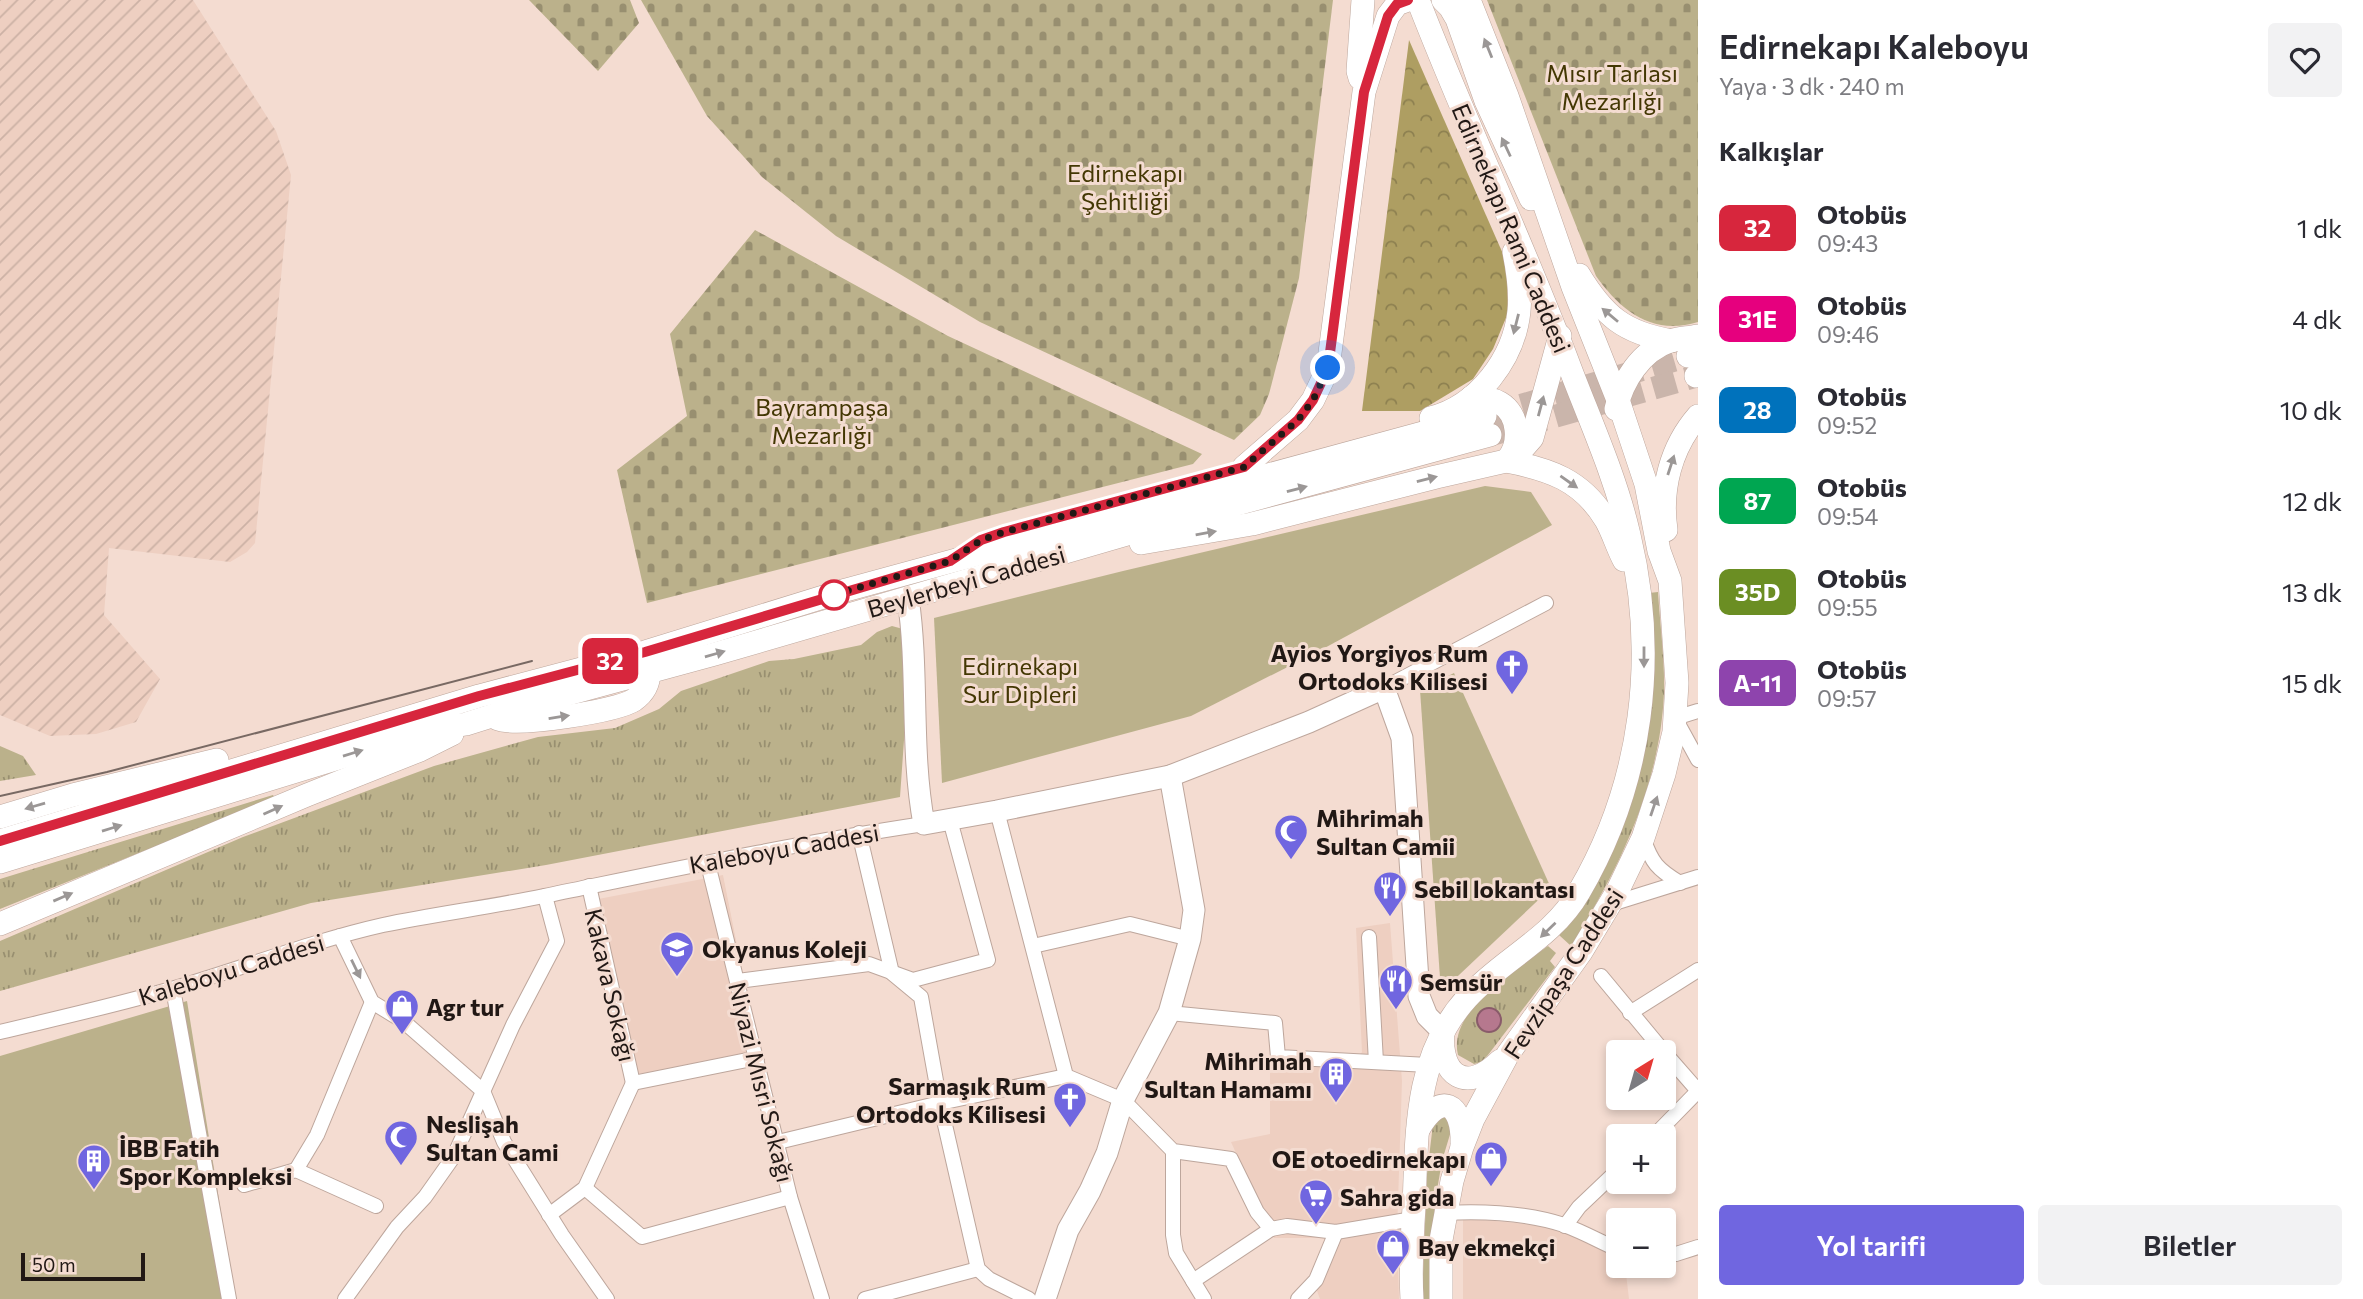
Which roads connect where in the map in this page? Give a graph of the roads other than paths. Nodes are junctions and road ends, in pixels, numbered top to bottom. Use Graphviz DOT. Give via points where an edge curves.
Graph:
graph roads {
  1 [pos="1408,0"];
  2 [pos="1418,0"];
  3 [pos="1443,0"];
  4 [pos="1468,0"];
  5 [pos="1366,5"];
  6 [pos="1364,92"];
  7 [pos="1505,209"];
  8 [pos="1560,251"];
  9 [pos="1573,287"];
  10 [pos="1698,336"];
  11 [pos="1559,338"];
  12 [pos="1690,360"];
  13 [pos="1618,400"];
  14 [pos="1482,416"];
  15 [pos="1698,416"];
  16 [pos="1604,457"];
  17 [pos="1506,461"];
  18 [pos="1244,467"];
  19 [pos="1042,560"];
  20 [pos="950,561"];
  21 [pos="1670,582"];
  22 [pos="1639,590"];
  23 [pos="908,598"];
  24 [pos="1546,603"];
  25 [pos="640,661"];
  26 [pos="1384,688"];
  27 [pos="1698,711"];
  28 [pos="1675,718"];
  29 [pos="466,724"];
  30 [pos="340,738"];
  31 [pos="1698,760"];
  32 [pos="1170,776"];
  33 [pos="997,811"];
  34 [pos="0,817"];
  35 [pos="950,820"];
  36 [pos="924,824"];
  37 [pos="859,834"];
  38 [pos="1643,838"];
  39 [pos="0,841"];
  40 [pos="0,862"];
  41 [pos="708,864"];
  42 [pos="1698,877"];
  43 [pos="1680,883"];
  44 [pos="589,886"];
  45 [pos="545,896"];
  46 [pos="1611,904"];
  47 [pos="0,924"];
  48 [pos="340,936"];
  49 [pos="1369,937"];
  50 [pos="1190,939"];
  51 [pos="1033,946"];
  52 [pos="1698,970"];
  53 [pos="892,973"];
  54 [pos="1601,976"];
  55 [pos="738,982"];
  56 [pos="173,989"];
  57 [pos="372,1002"];
  58 [pos="1169,1013"];
  59 [pos="1630,1013"];
  60 [pos="0,1032"];
  61 [pos="1443,1032"];
  62 [pos="1654,1040"];
  63 [pos="1508,1054"];
  64 [pos="757,1058"];
  65 [pos="1376,1062"];
  66 [pos="1428,1065"];
  67 [pos="1676,1066"];
  68 [pos="1066,1076"];
  69 [pos="633,1083"];
  70 [pos="483,1091"];
  71 [pos="1698,1091"];
  72 [pos="1124,1100"];
  73 [pos="940,1103"];
  74 [pos="1666,1124"];
  75 [pos="1417,1132"];
  76 [pos="778,1142"];
  77 [pos="1462,1147"];
  78 [pos="1172,1151"];
  79 [pos="296,1170"];
  80 [pos="1606,1181"];
  81 [pos="244,1185"];
  82 [pos="585,1188"];
  83 [pos="790,1197"];
  84 [pos="376,1206"];
  85 [pos="1445,1213"];
  86 [pos="550,1215"];
  87 [pos="1413,1219"];
  88 [pos="1564,1226"];
  89 [pos="1271,1229"];
  90 [pos="1336,1232"];
  91 [pos="1606,1244"];
  92 [pos="1698,1247"];
  93 [pos="1676,1254"];
  94 [pos="978,1269"];
  95 [pos="1193,1281"];
  96 [pos="351,1296"];
  97 [pos="229,1299"];
  98 [pos="607,1299"];
  99 [pos="822,1299"];
  100 [pos="865,1299"];
  101 [pos="1029,1299"];
  102 [pos="1045,1299"];
  103 [pos="1204,1299"];
  104 [pos="1298,1299"];
  105 [pos="1412,1299"];
  106 [pos="1441,1299"];
  1 -- 6 [label="main road" via="1397,4 1388,16"];
  2 -- 7 [label="main road, Edirnekapı Rami Caddesi"];
  8 -- 3 [label="main road, one-way" via="1506,147 1457,19"];
  8 -- 4 [label="main road, Edirnekapı Rami Caddesi, one-way" via="1507,96"];
  5 -- 6 [label="main road" via="1358,71"];
  6 -- 18 [label="main road" via="1328,368 1298,420"];
  7 -- 11 [label="main road, Edirnekapı Rami Caddesi"];
  7 -- 14 [label="main road, one-way" via="1519,275 1519,313"];
  8 -- 9 [label="main road, Edirnekapı Rami Caddesi"];
  12 -- 8 [label="main road, one-way" via="1612,318"];
  9 -- 11 [label="main road"];
  9 -- 13 [label="main road, Edirnekapı Rami Caddesi"];
  10 -- 12 [label="main road"];
  11 -- 16 [label="main road, Edirnekapı Rami Caddesi"];
  17 -- 11 [label="main road, one-way" via="1532,438"];
  12 -- 13 [label="main road" via="1652,351 1626,380"];
  13 -- 16 [label="main road"];
  13 -- 21 [label="main road, Fevzipaşa Caddesi" via="1646,484"];
  14 -- 17 [label="main road" via="1493,400 1505,407 1514,421 1516,443"];
  14 -- 18 [label="main road" via="1459,406 1437,417"];
  19 -- 14 [label="main road, Beylerbeyi Caddesi, one-way"];
  14 -- 20 [label="main road, Beylerbeyi Caddesi"];
  21 -- 15 [label="main road, one-way" via="1667,476 1676,449"];
  16 -- 22 [label="main road, Fevzipaşa Caddesi" via="1628,531"];
  19 -- 17 [label="main road, one-way" via="1072,559 1252,524"];
  17 -- 22 [label="main road, one-way" via="1558,475 1585,495 1605,518"];
  18 -- 20 [label="main road" via="1004,532 981,540"];
  19 -- 23 [label="main road, Beylerbeyi Caddesi"];
  20 -- 25 [label="main road, Beylerbeyi Caddesi"];
  21 -- 28 [label="main road, Fevzipaşa Caddesi"];
  22 -- 61 [label="main road, Fevzipaşa Caddesi, one-way" via="1644,641 1641,711 1612,825 1580,891 1564,913 1548,932 1466,999"];
  25 -- 23 [label="main road, Beylerbeyi Caddesi, one-way"];
  23 -- 36 [label="street" via="914,637 916,774"];
  24 -- 26 [label="street, Kaleboyu Caddesi"];
  29 -- 25 [label="main road, one-way" via="492,717 526,722 626,704 649,682"];
  25 -- 30 [label="main road, Beylerbeyi Caddesi" via="479,696"];
  26 -- 32 [label="street, Kaleboyu Caddesi"];
  26 -- 61 [label="street" via="1402,738 1419,996 1427,1016"];
  27 -- 28 [label="street"];
  28 -- 31 [label="street"];
  38 -- 28 [label="main road, Fevzipaşa Caddesi, one-way" via="1664,774"];
  40 -- 29 [label="main road, one-way" via="433,729"];
  47 -- 29 [label="main road, one-way" via="421,750"];
  30 -- 34 [label="main road, one-way" via="300,740 244,753"];
  30 -- 39 [label="main road, Beylerbeyi Caddesi"];
  32 -- 33 [label="street, Kaleboyu Caddesi"];
  32 -- 50 [label="street" via="1194,910"];
  33 -- 35 [label="street, Kaleboyu Caddesi"];
  33 -- 51 [label="street"];
  35 -- 36 [label="street, Kaleboyu Caddesi"];
  35 -- 53 [label="street" via="988,960 912,980"];
  36 -- 37 [label="street, Kaleboyu Caddesi"];
  37 -- 41 [label="street, Kaleboyu Caddesi"];
  37 -- 53 [label="street"];
  38 -- 43 [label="street" via="1651,860"];
  38 -- 46 [label="main road, Fevzipaşa Caddesi"];
  41 -- 44 [label="street, Kaleboyu Caddesi"];
  41 -- 55 [label="street, Niyazi Mısri Sokağı"];
  42 -- 43 [label="street"];
  43 -- 46 [label="street"];
  44 -- 45 [label="street, Kaleboyu Caddesi"];
  44 -- 69 [label="street, Kakava Sokağı"];
  45 -- 48 [label="street, Kaleboyu Caddesi"];
  45 -- 70 [label="street" via="557,941"];
  46 -- 63 [label="main road, Fevzipaşa Caddesi"];
  48 -- 56 [label="street, Kaleboyu Caddesi"];
  48 -- 57 [label="street, one-way"];
  49 -- 65 [label="street"];
  50 -- 51 [label="street" via="1130,924"];
  50 -- 58 [label="street"];
  51 -- 68 [label="street"];
  52 -- 59 [label="street"];
  53 -- 55 [label="street" via="869,964"];
  53 -- 73 [label="street" via="921,997"];
  54 -- 59 [label="street"];
  55 -- 64 [label="street, Niyazi Mısri Sokağı"];
  56 -- 60 [label="street, Kaleboyu Caddesi"];
  56 -- 97 [label="street"];
  57 -- 70 [label="street" via="403,1021"];
  57 -- 79 [label="street" via="317,1135"];
  58 -- 65 [label="street" via="1275,1023 1278,1057"];
  58 -- 72 [label="street"];
  59 -- 62 [label="street"];
  61 -- 63 [label="main road" via="1443,1057 1457,1075 1467,1079 1479,1078"];
  61 -- 66 [label="main road, Fevzipaşa Caddesi"];
  63 -- 77 [label="main road, Fevzipaşa Caddesi"];
  64 -- 69 [label="street"];
  64 -- 76 [label="street, Niyazi Mısri Sokağı"];
  65 -- 66 [label="street"];
  66 -- 75 [label="main road, Fevzipaşa Caddesi"];
  67 -- 71 [label="street"];
  68 -- 72 [label="street"];
  68 -- 73 [label="street"];
  69 -- 82 [label="street"];
  70 -- 86 [label="street" via="504,1142"];
  70 -- 96 [label="street" via="454,1156 397,1227"];
  71 -- 74 [label="street"];
  72 -- 78 [label="street"];
  72 -- 102 [label="street" via="1107,1153 1068,1230"];
  73 -- 76 [label="street"];
  73 -- 94 [label="street"];
  75 -- 77 [label="main road" via="1434,1108 1450,1107 1462,1125"];
  75 -- 87 [label="main road, Fevzipaşa Caddesi"];
  76 -- 83 [label="street, Niyazi Mısri Sokağı"];
  77 -- 85 [label="main road, Fevzipaşa Caddesi"];
  78 -- 89 [label="street" via="1231,1159 1257,1212"];
  78 -- 95 [label="street" via="1173,1235 1176,1253"];
  79 -- 81 [label="street"];
  79 -- 84 [label="street"];
  80 -- 88 [label="street"];
  82 -- 83 [label="street" via="642,1237"];
  82 -- 86 [label="street"];
  83 -- 99 [label="street, Niyazi Mısri Sokağı"];
  85 -- 88 [label="street" via="1507,1215"];
  85 -- 106 [label="main road, Fevzipaşa Caddesi"];
  86 -- 98 [label="street"];
  87 -- 90 [label="street"];
  87 -- 105 [label="main road, Fevzipaşa Caddesi"];
  88 -- 91 [label="street"];
  89 -- 90 [label="street" via="1287,1226"];
  89 -- 95 [label="street"];
  90 -- 104 [label="street" via="1316,1280"];
  92 -- 93 [label="street"];
  94 -- 100 [label="street"];
  94 -- 101 [label="street"];
  95 -- 103 [label="street"];
}
